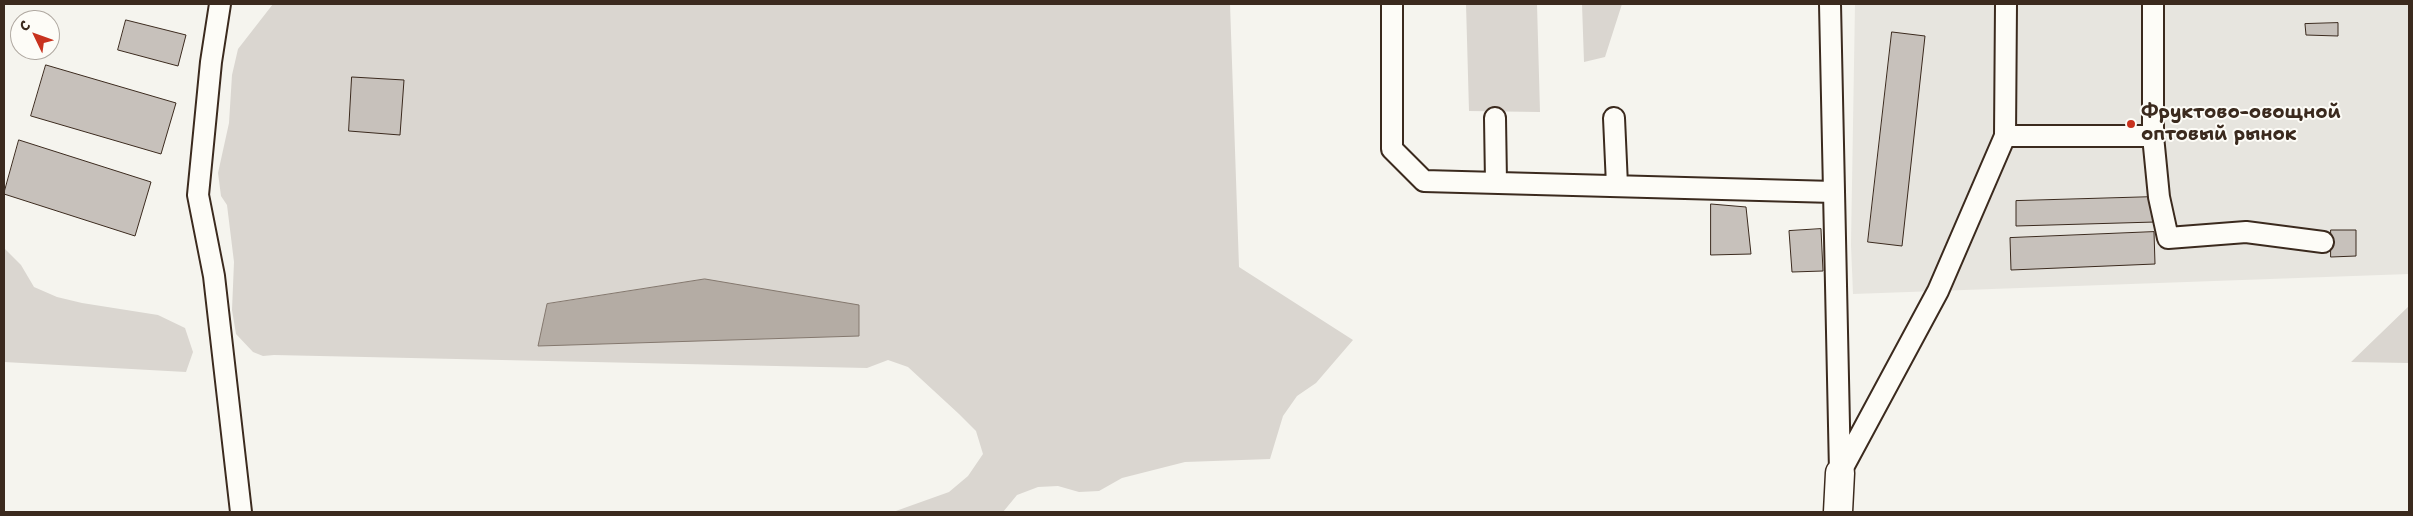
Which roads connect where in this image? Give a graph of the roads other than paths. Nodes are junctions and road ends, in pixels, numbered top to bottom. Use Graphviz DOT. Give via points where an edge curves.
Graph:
graph roads {
  1 [pos="220,4"];
  2 [pos="1392,4"];
  3 [pos="1830,4"];
  4 [pos="2006,4"];
  5 [pos="2154,4"];
  6 [pos="1495,118"];
  7 [pos="1614,118"];
  8 [pos="2005,136"];
  9 [pos="2153,136"];
  10 [pos="1496,182"];
  11 [pos="1618,186"];
  12 [pos="1834,192"];
  13 [pos="2323,242"];
  14 [pos="1840,473"];
  15 [pos="241,512"];
  16 [pos="1838,512"];
  1 -- 15 [label="lane" via="198,195 214,276"];
  2 -- 10 [label="lane" via="1392,149 1424,181"];
  3 -- 12 [label="lane"];
  4 -- 8 [label="lane"];
  5 -- 9 [label="lane"];
  6 -- 10 [label="lane"];
  7 -- 11 [label="lane"];
  8 -- 9 [label="lane"];
  8 -- 14 [label="lane" via="1938,291"];
  9 -- 13 [label="lane" via="2159,197 2168,238 2246,232"];
  10 -- 11 [label="lane"];
  11 -- 12 [label="lane"];
  12 -- 14 [label="lane"];
  14 -- 16 [label="street"];
}
